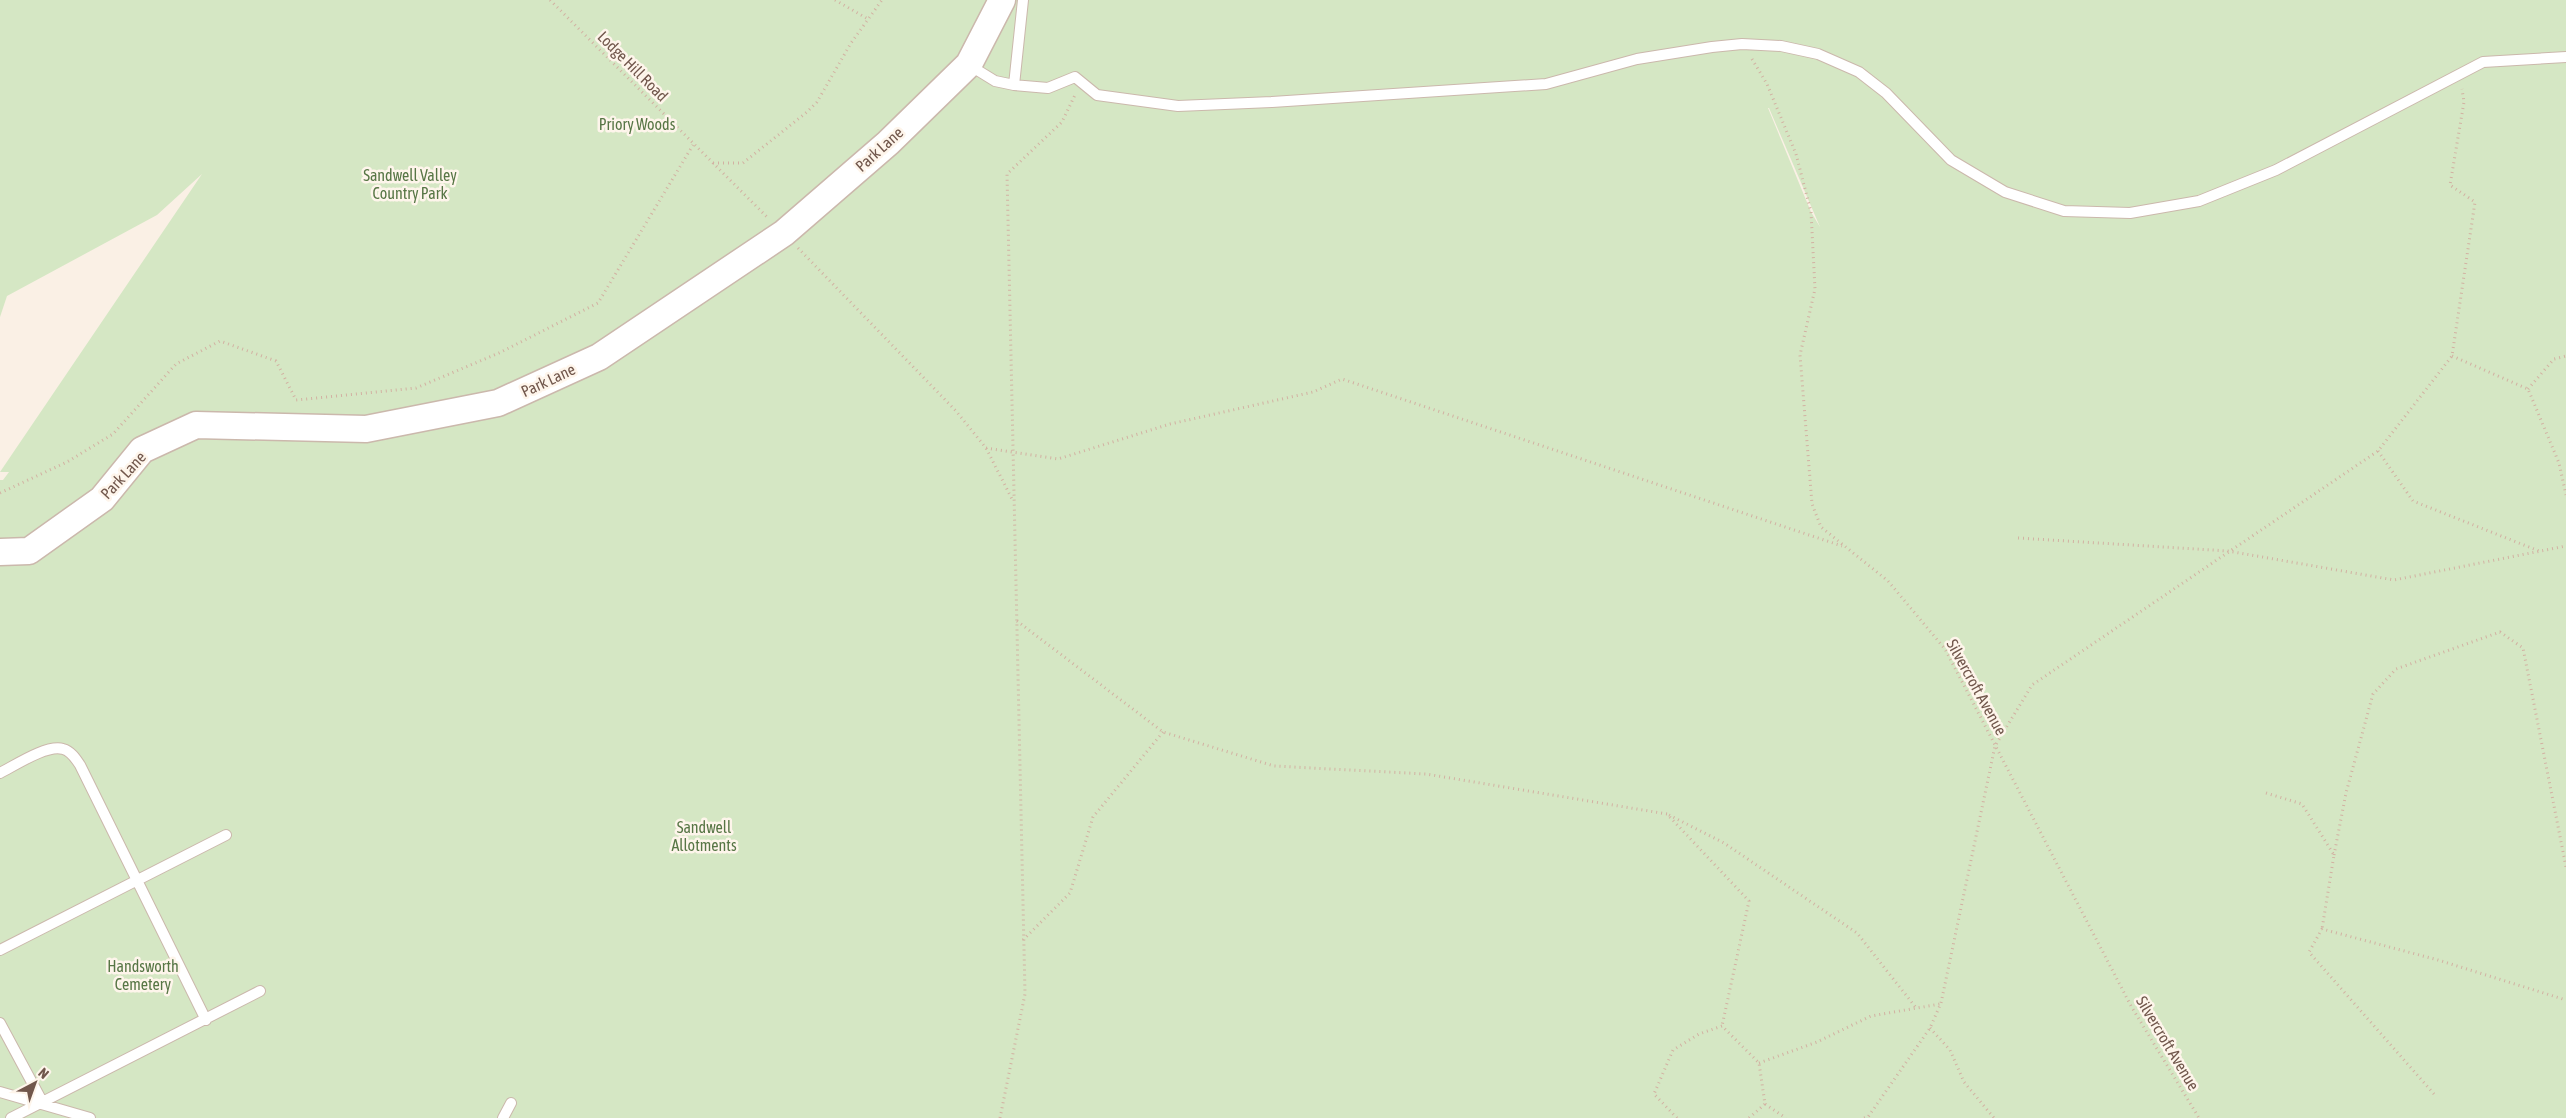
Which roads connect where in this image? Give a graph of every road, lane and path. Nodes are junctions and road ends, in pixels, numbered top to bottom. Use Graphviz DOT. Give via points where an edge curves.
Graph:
graph roads {
  1 [pos="550,0"];
  2 [pos="835,0"];
  3 [pos="882,0"];
  4 [pos="1002,0"];
  5 [pos="1023,0"];
  6 [pos="868,19"];
  7 [pos="1742,44"];
  8 [pos="2566,56"];
  9 [pos="969,64"];
  10 [pos="2459,74"];
  11 [pos="1075,77"];
  12 [pos="1014,85"];
  13 [pos="693,145"];
  14 [pos="712,163"];
  15 [pos="784,233"];
  16 [pos="2452,356"];
  17 [pos="2566,356"];
  18 [pos="2528,389"];
  19 [pos="986,448"];
  20 [pos="2378,450"];
  21 [pos="1013,452"];
  22 [pos="0,493"];
  23 [pos="2566,495"];
  24 [pos="1014,503"];
  25 [pos="2018,538"];
  26 [pos="2566,546"];
  27 [pos="1845,547"];
  28 [pos="2228,550"];
  29 [pos="2540,551"];
  30 [pos="0,552"];
  31 [pos="1017,621"];
  32 [pos="1163,732"];
  33 [pos="1995,746"];
  34 [pos="0,774"];
  35 [pos="2266,793"];
  36 [pos="1667,814"];
  37 [pos="226,835"];
  38 [pos="2334,855"];
  39 [pos="2566,867"];
  40 [pos="137,879"];
  41 [pos="2322,929"];
  42 [pos="1023,940"];
  43 [pos="0,950"];
  44 [pos="260,991"];
  45 [pos="2566,1000"];
  46 [pos="1941,1003"];
  47 [pos="1917,1009"];
  48 [pos="206,1020"];
  49 [pos="0,1023"];
  50 [pos="1722,1026"];
  51 [pos="1930,1028"];
  52 [pos="1759,1063"];
  53 [pos="0,1092"];
  54 [pos="2434,1094"];
  55 [pos="43,1103"];
  56 [pos="511,1103"];
  57 [pos="1765,1104"];
  58 [pos="11,1118"];
  59 [pos="90,1118"];
  60 [pos="503,1118"];
  61 [pos="1000,1118"];
  62 [pos="1678,1118"];
  63 [pos="1749,1118"];
  64 [pos="1786,1118"];
  65 [pos="1867,1118"];
  66 [pos="1994,1118"];
  67 [pos="2199,1118"];
  1 -- 13 [label="path, Lodge Hill Road"];
  2 -- 6 [label="path"];
  3 -- 6 [label="path"];
  4 -- 9 [label="street, Park Lane"];
  5 -- 12 [label="lane"];
  6 -- 14 [label="path" via="850,43 817,102 807,112 743,163"];
  7 -- 10 [label="lane" via="1781,46 1818,54 1859,72 1886,94 1951,160 2005,192 2064,211 2130,212 2199,201 2276,170"];
  7 -- 11 [label="lane" via="1637,60 1546,84 1272,102 1178,106 1097,95"];
  7 -- 27 [label="path, Silvercroft Avenue" via="1766,84 1796,154 1811,212 1815,289 1800,355 1812,504 1821,527"];
  8 -- 10 [label="lane" via="2483,62"];
  9 -- 12 [label="lane" via="995,81"];
  9 -- 15 [label="street, Park Lane" via="888,143"];
  10 -- 16 [label="path" via="2464,102 2450,185 2475,202"];
  11 -- 12 [label="lane" via="1048,88"];
  11 -- 21 [label="path" via="1075,98 1062,122 1007,174"];
  13 -- 14 [label="path, Lodge Hill Road"];
  13 -- 22 [label="path" via="598,303 499,353 416,388 296,400 276,361 220,341 176,364 113,434 67,462"];
  14 -- 15 [label="path, Lodge Hill Road"];
  15 -- 19 [label="path, Lodge Hill Road" via="956,411"];
  15 -- 30 [label="street, Park Lane" via="599,356 498,402 366,430 196,425 142,450 102,499 29,551"];
  16 -- 18 [label="path"];
  16 -- 20 [label="path"];
  17 -- 18 [label="path" via="2554,359"];
  18 -- 23 [label="path" via="2558,463"];
  19 -- 21 [label="path"];
  19 -- 24 [label="path, Lodge Hill Road"];
  20 -- 28 [label="path"];
  20 -- 29 [label="path" via="2413,501"];
  21 -- 24 [label="path"];
  21 -- 27 [label="path" via="1058,459 1170,424 1313,392 1342,379"];
  24 -- 31 [label="path"];
  25 -- 28 [label="path"];
  26 -- 29 [label="path"];
  27 -- 33 [label="path, Silvercroft Avenue" via="1888,581 1945,649"];
  28 -- 29 [label="path" via="2394,580"];
  28 -- 33 [label="path" via="2032,685"];
  31 -- 32 [label="path"];
  31 -- 42 [label="path"];
  32 -- 36 [label="path" via="1274,766 1426,774"];
  32 -- 42 [label="path" via="1094,817 1070,893"];
  33 -- 46 [label="path"];
  33 -- 67 [label="path, Silvercroft Avenue" via="2131,1006"];
  34 -- 40 [label="lane" via="49,748 62,748 72,754"];
  35 -- 38 [label="path" via="2302,804"];
  36 -- 47 [label="path" via="1724,843 1857,933"];
  36 -- 50 [label="path" via="1750,901"];
  37 -- 40 [label="lane"];
  38 -- 39 [label="path" via="2346,793 2373,694 2396,668 2500,632 2523,648"];
  38 -- 41 [label="path"];
  40 -- 43 [label="lane"];
  40 -- 48 [label="lane"];
  41 -- 45 [label="path" via="2438,960"];
  41 -- 54 [label="path" via="2309,952"];
  42 -- 61 [label="path" via="1025,994"];
  44 -- 48 [label="lane"];
  46 -- 47 [label="path"];
  46 -- 51 [label="path"];
  47 -- 52 [label="path" via="1871,1016 1818,1042"];
  48 -- 55 [label="lane"];
  49 -- 55 [label="lane"];
  50 -- 52 [label="path"];
  50 -- 62 [label="path" via="1699,1034 1673,1050 1654,1094"];
  51 -- 65 [label="path"];
  51 -- 66 [label="path" via="1950,1050 1964,1082"];
  52 -- 57 [label="path"];
  53 -- 55 [label="lane"];
  55 -- 58 [label="lane"];
  55 -- 59 [label="lane"];
  56 -- 60 [label="lane"];
  57 -- 63 [label="path"];
  57 -- 64 [label="path"];
}
